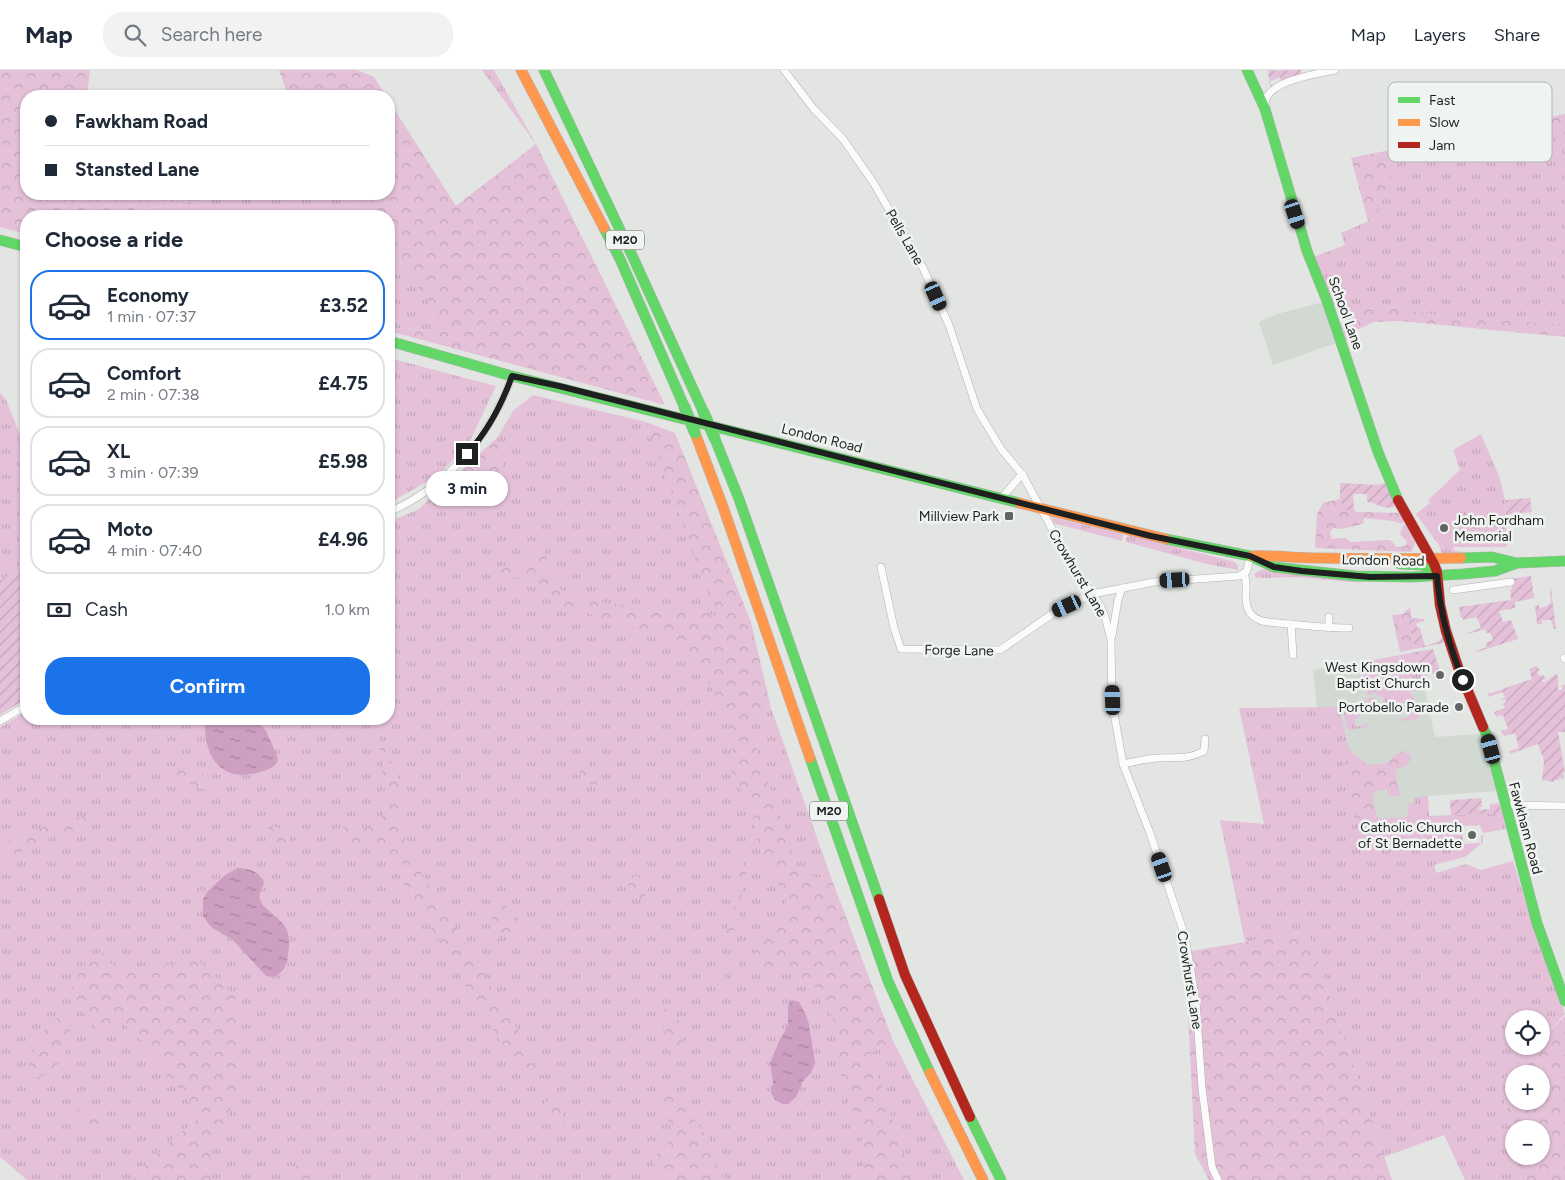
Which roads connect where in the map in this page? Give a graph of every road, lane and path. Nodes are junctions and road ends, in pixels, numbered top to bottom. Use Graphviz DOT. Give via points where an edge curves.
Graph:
graph roads {
  1 [pos="521,70"];
  2 [pos="544,70"];
  3 [pos="784,70"];
  4 [pos="1247,70"];
  5 [pos="1335,70"];
  6 [pos="1265,109"];
  7 [pos="0,240"];
  8 [pos="20,245"];
  9 [pos="395,343"];
  10 [pos="512,376"];
  11 [pos="1022,474"];
  12 [pos="1001,498"];
  13 [pos="1040,508"];
  14 [pos="395,509"];
  15 [pos="1250,556"];
  16 [pos="1565,561"];
  17 [pos="1499,566"];
  18 [pos="881,567"];
  19 [pos="1435,568"];
  20 [pos="1244,574"];
  21 [pos="1122,588"];
  22 [pos="1453,590"];
  23 [pos="1092,594"];
  24 [pos="1329,617"];
  25 [pos="1291,624"];
  26 [pos="1329,628"];
  27 [pos="1349,628"];
  28 [pos="1111,640"];
  29 [pos="1293,655"];
  30 [pos="20,709"];
  31 [pos="0,721"];
  32 [pos="1205,740"];
  33 [pos="1123,764"];
  34 [pos="1504,805"];
  35 [pos="1565,806"];
  36 [pos="1562,981"];
  37 [pos="1565,1001"];
  38 [pos="983,1180"];
  39 [pos="1001,1180"];
  40 [pos="1218,1180"];
  1 -- 38 [label="main road, M20, bridge" via="620,259 684,406 722,504 888,981"];
  2 -- 39 [label="main road, M20, bridge" via="632,253 715,439 739,499 905,975"];
  3 -- 11 [label="street, Pells Lane" via="813,108 843,139 874,182 927,276 949,325 977,409 1001,449"];
  4 -- 6 [label="main road, School Lane"];
  5 -- 6 [label="street" via="1275,87 1265,100"];
  6 -- 19 [label="main road, School Lane" via="1307,251 1378,452 1396,497"];
  7 -- 8 [label="main road"];
  9 -- 10 [label="main road, London Road"];
  10 -- 12 [label="main road, London Road"];
  10 -- 14 [label="street" via="504,400 476,444 447,474"];
  11 -- 12 [label="street"];
  11 -- 13 [label="street, Pells Lane"];
  12 -- 13 [label="main road, London Road"];
  13 -- 15 [label="main road, London Road"];
  13 -- 23 [label="street, Crowhurst Lane"];
  15 -- 19 [label="main road, London Road" via="1372,558"];
  15 -- 19 [label="main road, London Road" via="1274,567 1322,574 1370,577"];
  15 -- 20 [label="street"];
  16 -- 17 [label="main road, London Road"];
  17 -- 19 [label="main road, London Road"];
  17 -- 19 [label="main road, London Road" via="1492,557"];
  17 -- 22 [label="street" via="1507,583"];
  18 -- 23 [label="street, Forge Lane" via="901,649 1000,650 1054,612"];
  19 -- 34 [label="main road, Fawkham Road" via="1446,631 1488,738"];
  20 -- 21 [label="street, Forge Lane"];
  20 -- 25 [label="street" via="1247,605 1252,615 1262,621"];
  21 -- 23 [label="street, Forge Lane"];
  21 -- 28 [label="street, Crowhurst Lane"];
  23 -- 28 [label="street, Crowhurst Lane" via="1104,613"];
  24 -- 26 [label="street"];
  25 -- 26 [label="street"];
  25 -- 29 [label="street"];
  26 -- 27 [label="street"];
  28 -- 33 [label="street, Crowhurst Lane" via="1112,702"];
  30 -- 31 [label="street"];
  32 -- 33 [label="street" via="1204,750 1194,756"];
  33 -- 40 [label="street, Crowhurst Lane" via="1185,936 1196,1003 1212,1168"];
  34 -- 35 [label="street"];
  34 -- 36 [label="main road, Fawkham Road" via="1537,923"];
  36 -- 37 [label="main road, Fawkham Road"];
}
